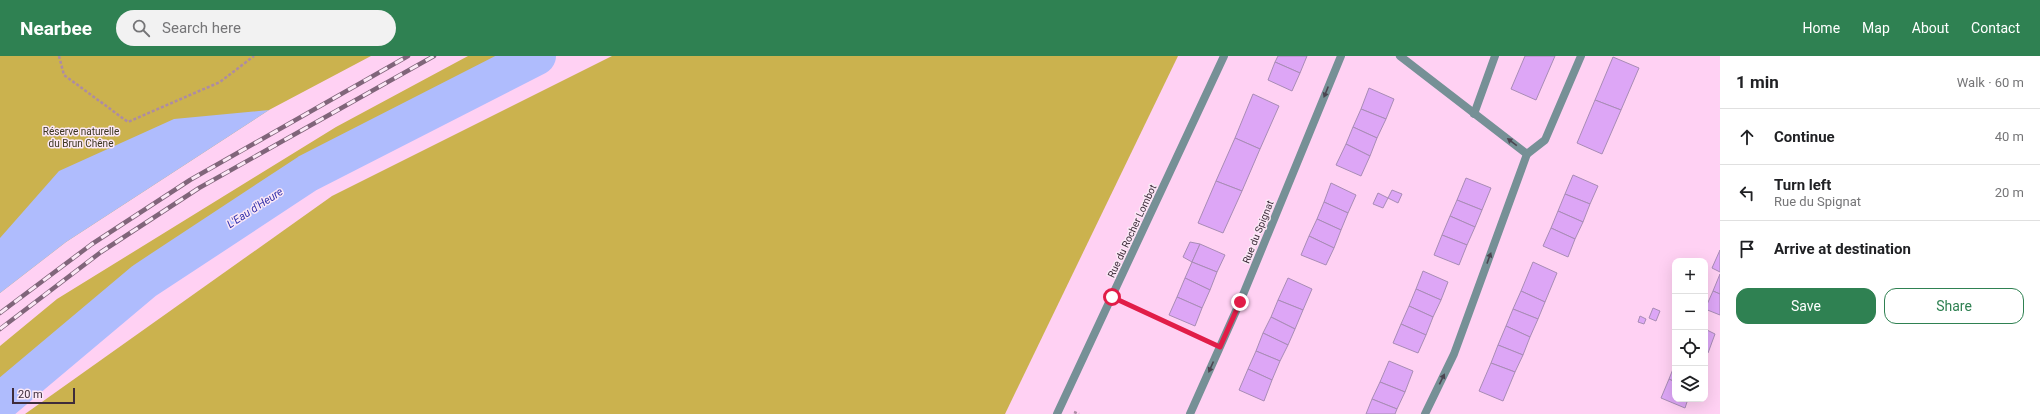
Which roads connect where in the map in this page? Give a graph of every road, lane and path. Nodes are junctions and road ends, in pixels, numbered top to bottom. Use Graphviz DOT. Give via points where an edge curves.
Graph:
graph roads {
  1 [pos="59,56"];
  2 [pos="254,56"];
  3 [pos="1224,56"];
  4 [pos="1341,56"];
  5 [pos="1400,56"];
  6 [pos="1495,56"];
  7 [pos="1581,56"];
  8 [pos="249,57"];
  9 [pos="1474,114"];
  10 [pos="1527,154"];
  11 [pos="1112,297"];
  12 [pos="1220,347"];
  13 [pos="1057,414"];
  14 [pos="1190,414"];
  15 [pos="1425,414"];
  1 -- 8 [label="path" via="64,75 128,122 220,82"];
  2 -- 8 [label="path"];
  3 -- 11 [label="street, Rue du Rocher Lombot"];
  4 -- 12 [label="street, Rue du Spignat, one-way"];
  5 -- 9 [label="street"];
  6 -- 9 [label="street"];
  7 -- 10 [label="street" via="1545,140"];
  10 -- 9 [label="street, one-way"];
  15 -- 10 [label="street, one-way" via="1454,354"];
  11 -- 12 [label="path"];
  11 -- 13 [label="street, Rue du Rocher Lombot"];
  12 -- 14 [label="street, Rue du Spignat, one-way"];
}
